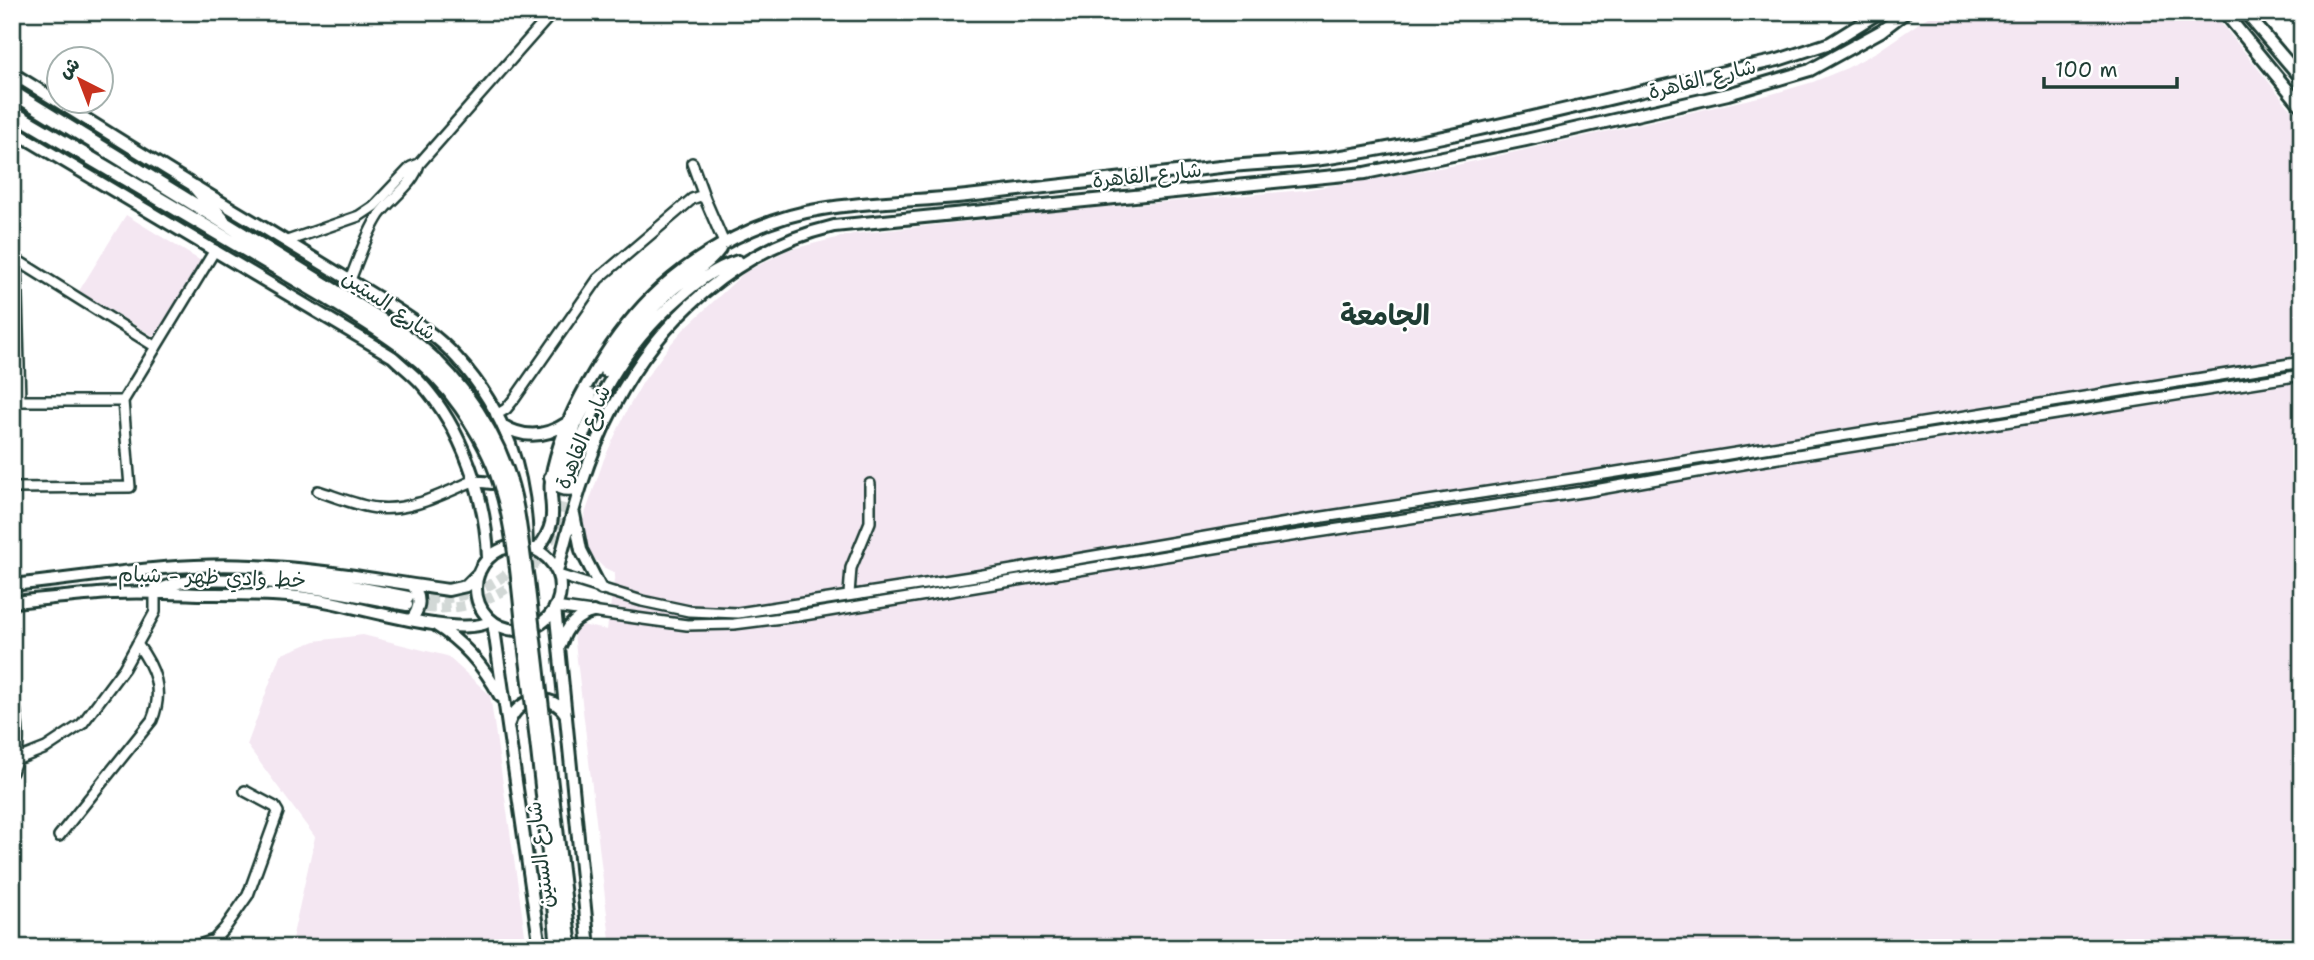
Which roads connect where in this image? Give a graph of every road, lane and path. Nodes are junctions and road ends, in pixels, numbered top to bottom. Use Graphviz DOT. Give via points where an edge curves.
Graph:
graph roads {
  1 [pos="553,12"];
  2 [pos="1880,12"];
  3 [pos="1906,12"];
  4 [pos="2224,12"];
  5 [pos="2245,12"];
  6 [pos="2299,71"];
  7 [pos="1723,72"];
  8 [pos="12,73"];
  9 [pos="2281,81"];
  10 [pos="12,92"];
  11 [pos="1728,94"];
  12 [pos="2302,107"];
  13 [pos="12,112"];
  14 [pos="12,130"];
  15 [pos="692,163"];
  16 [pos="195,187"];
  17 [pos="705,199"];
  18 [pos="385,200"];
  19 [pos="230,228"];
  20 [pos="287,241"];
  21 [pos="724,243"];
  22 [pos="215,250"];
  23 [pos="751,257"];
  24 [pos="14,258"];
  25 [pos="350,280"];
  26 [pos="333,296"];
  27 [pos="156,347"];
  28 [pos="2302,362"];
  29 [pos="2302,375"];
  30 [pos="16,401"];
  31 [pos="123,401"];
  32 [pos="499,420"];
  33 [pos="567,423"];
  34 [pos="1759,448"];
  35 [pos="1760,460"];
  36 [pos="518,466"];
  37 [pos="560,476"];
  38 [pos="1592,477"];
  39 [pos="473,481"];
  40 [pos="870,484"];
  41 [pos="582,486"];
  42 [pos="12,488"];
  43 [pos="318,491"];
  44 [pos="1590,491"];
  45 [pos="574,509"];
  46 [pos="532,548"];
  47 [pos="488,558"];
  48 [pos="1062,562"];
  49 [pos="155,570"];
  50 [pos="1041,571"];
  51 [pos="479,573"];
  52 [pos="557,573"];
  53 [pos="1057,573"];
  54 [pos="12,585"];
  55 [pos="411,585"];
  56 [pos="601,589"];
  57 [pos="155,593"];
  58 [pos="849,594"];
  59 [pos="12,602"];
  60 [pos="555,607"];
  61 [pos="689,611"];
  62 [pos="593,612"];
  63 [pos="411,620"];
  64 [pos="492,621"];
  65 [pos="431,623"];
  66 [pos="687,625"];
  67 [pos="137,644"];
  68 [pos="560,646"];
  69 [pos="12,691"];
  70 [pos="505,709"];
  71 [pos="568,718"];
  72 [pos="509,724"];
  73 [pos="18,759"];
  74 [pos="12,772"];
  75 [pos="245,791"];
  76 [pos="60,836"];
  77 [pos="190,948"];
  78 [pos="540,948"];
  79 [pos="558,948"];
  80 [pos="570,948"];
  81 [pos="589,948"];
  1 -- 18 [label="street" via="415,174"];
  2 -- 7 [label="main road, شارع القاهرة" via="1830,43"];
  3 -- 11 [label="main road, شارع القاهرة" via="1810,70"];
  4 -- 9 [label="main road"];
  5 -- 6 [label="main road"];
  6 -- 9 [label="main road"];
  7 -- 11 [label="main road"];
  7 -- 21 [label="main road, شارع القاهرة" via="1432,139 1326,158 818,209 777,220"];
  8 -- 16 [label="main road, شارع الستين"];
  9 -- 12 [label="main road"];
  10 -- 19 [label="highway, شارع الستين"];
  11 -- 23 [label="main road, شارع القاهرة" via="1364,173 834,226 791,238"];
  13 -- 26 [label="highway, شارع الستين"];
  14 -- 22 [label="main road, شارع الستين"];
  15 -- 17 [label="street"];
  16 -- 19 [label="highway"];
  16 -- 20 [label="main road, شارع الستين"];
  17 -- 21 [label="street"];
  17 -- 32 [label="street" via="692,199 598,279"];
  18 -- 20 [label="street" via="352,220"];
  18 -- 25 [label="street"];
  19 -- 26 [label="highway, شارع الستين"];
  20 -- 25 [label="main road, شارع الستين"];
  21 -- 33 [label="main road, شارع القاهرة" via="681,271 635,314"];
  21 -- 37 [label="main road" via="712,259 654,308 615,355 576,425"];
  22 -- 27 [label="street"];
  22 -- 39 [label="main road, شارع الستين" via="393,357 422,384 445,415"];
  23 -- 37 [label="main road" via="701,279 643,334 600,396"];
  23 -- 41 [label="main road, شارع القاهرة" via="692,303 648,352 613,407"];
  24 -- 27 [label="street"];
  24 -- 30 [label="street"];
  25 -- 32 [label="main road, شارع الستين" via="449,350"];
  26 -- 79 [label="highway, شارع الستين, bridge" via="428,367 463,409 500,480 517,572"];
  26 -- 80 [label="highway, شارع الستين, bridge" via="403,334 442,367 472,404 506,470 527,580"];
  27 -- 31 [label="street"];
  28 -- 34 [label="street"];
  29 -- 35 [label="street"];
  30 -- 31 [label="street"];
  31 -- 42 [label="street" via="130,487"];
  32 -- 33 [label="main road" via="515,432 539,435"];
  32 -- 36 [label="main road, شارع الستين"];
  33 -- 37 [label="main road, شارع القاهرة"];
  34 -- 35 [label="street"];
  34 -- 38 [label="street"];
  35 -- 44 [label="street"];
  36 -- 39 [label="main road" via="498,481"];
  36 -- 46 [label="main road, شارع الستين"];
  37 -- 41 [label="main road" via="552,483 563,490"];
  37 -- 46 [label="main road, شارع القاهرة" via="548,535"];
  38 -- 44 [label="street"];
  38 -- 48 [label="street"];
  39 -- 43 [label="street" via="393,509"];
  39 -- 47 [label="main road, شارع الستين"];
  40 -- 58 [label="street" via="870,522 851,568"];
  41 -- 45 [label="main road, شارع القاهرة"];
  44 -- 53 [label="street"];
  45 -- 52 [label="main road, شارع القاهرة"];
  45 -- 56 [label="main road" via="581,550"];
  46 -- 47 [label="main road" via="502,549"];
  46 -- 52 [label="main road" via="549,559"];
  47 -- 51 [label="main road"];
  48 -- 50 [label="street"];
  48 -- 53 [label="street"];
  49 -- 54 [label="main road, خط وادي ظهر - شبام"];
  49 -- 55 [label="main road, خط وادي ظهر - شبام" via="284,567"];
  49 -- 57 [label="street"];
  49 -- 57 [label="main road" via="174,575 276,574 407,601 251,582 178,582"];
  50 -- 53 [label="street"];
  50 -- 58 [label="street"];
  50 -- 66 [label="street" via="799,616"];
  51 -- 55 [label="main road, خط وادي ظهر - شبام" via="454,589"];
  51 -- 64 [label="main road" via="477,598"];
  52 -- 56 [label="street"];
  52 -- 60 [label="main road" via="560,591"];
  55 -- 63 [label="main road" via="419,602"];
  56 -- 61 [label="street"];
  57 -- 59 [label="main road, خط وادي ظهر - شبام"];
  57 -- 63 [label="main road, خط وادي ظهر - شبام" via="294,596"];
  57 -- 67 [label="street" via="155,612"];
  58 -- 61 [label="street" via="738,613"];
  60 -- 62 [label="street"];
  60 -- 64 [label="main road" via="544,621 527,628 509,629"];
  60 -- 68 [label="main road, شارع الستين"];
  61 -- 66 [label="street"];
  62 -- 66 [label="street"];
  62 -- 68 [label="main road" via="571,624"];
  63 -- 65 [label="main road, خط وادي ظهر - شبام"];
  64 -- 65 [label="main road, خط وادي ظهر - شبام" via="475,627"];
  64 -- 70 [label="main road, شارع الستين"];
  65 -- 70 [label="main road" via="476,659"];
  67 -- 73 [label="street" via="82,724 46,748"];
  67 -- 76 [label="street" via="159,687 157,708"];
  68 -- 71 [label="main road, شارع الستين"];
  69 -- 73 [label="street"];
  70 -- 72 [label="main road, شارع الستين"];
  71 -- 72 [label="main road" via="557,704 540,699 523,703"];
  71 -- 81 [label="main road, شارع الستين"];
  72 -- 78 [label="main road, شارع الستين"];
  73 -- 74 [label="street"];
  75 -- 77 [label="street" via="278,812 240,908 214,940"];
}
